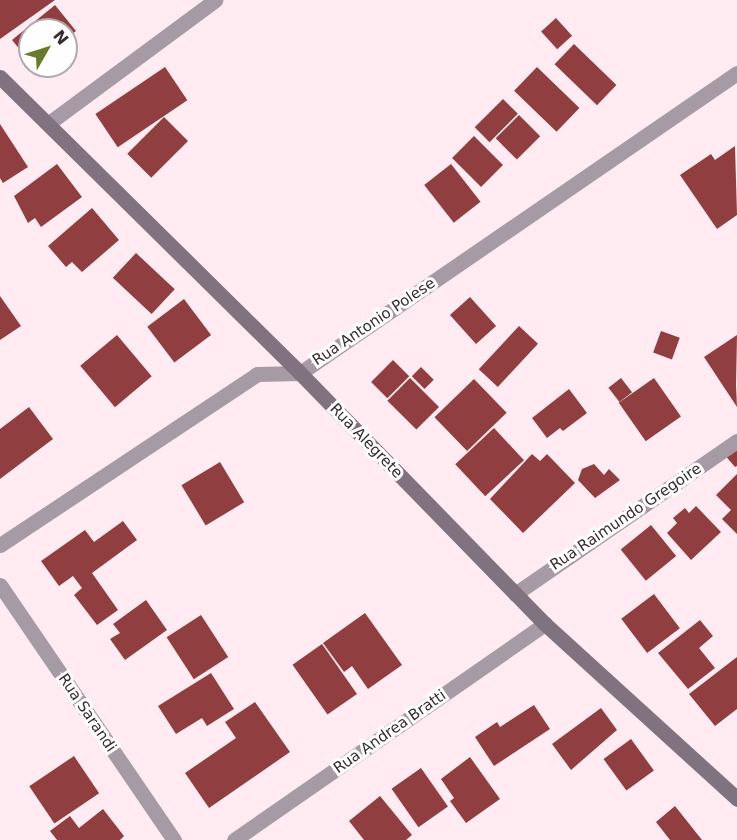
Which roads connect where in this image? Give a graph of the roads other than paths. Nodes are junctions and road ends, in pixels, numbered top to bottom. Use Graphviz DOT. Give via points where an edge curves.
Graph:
graph roads {
  1 [pos="215,0"];
  2 [pos="737,73"];
  3 [pos="0,77"];
  4 [pos="49,123"];
  5 [pos="300,373"];
  6 [pos="737,441"];
  7 [pos="0,545"];
  8 [pos="0,585"];
  9 [pos="515,594"];
  10 [pos="545,624"];
  11 [pos="737,800"];
  12 [pos="174,840"];
  13 [pos="234,840"];
  1 -- 4 [label="street"];
  2 -- 5 [label="street, Rua Antonio Polese"];
  3 -- 4 [label="street, Rua Alegrete"];
  4 -- 5 [label="street, Rua Alegrete"];
  5 -- 7 [label="street, Rua Antonio Polese" via="257,374"];
  5 -- 9 [label="street, Rua Alegrete"];
  6 -- 9 [label="street, Rua Raimundo Gregoire"];
  8 -- 12 [label="street, Rua Sarandi"];
  9 -- 10 [label="street, Rua Alegrete"];
  10 -- 11 [label="street, Rua Alegrete"];
  10 -- 13 [label="street, Rua Andrea Bratti"];
}
